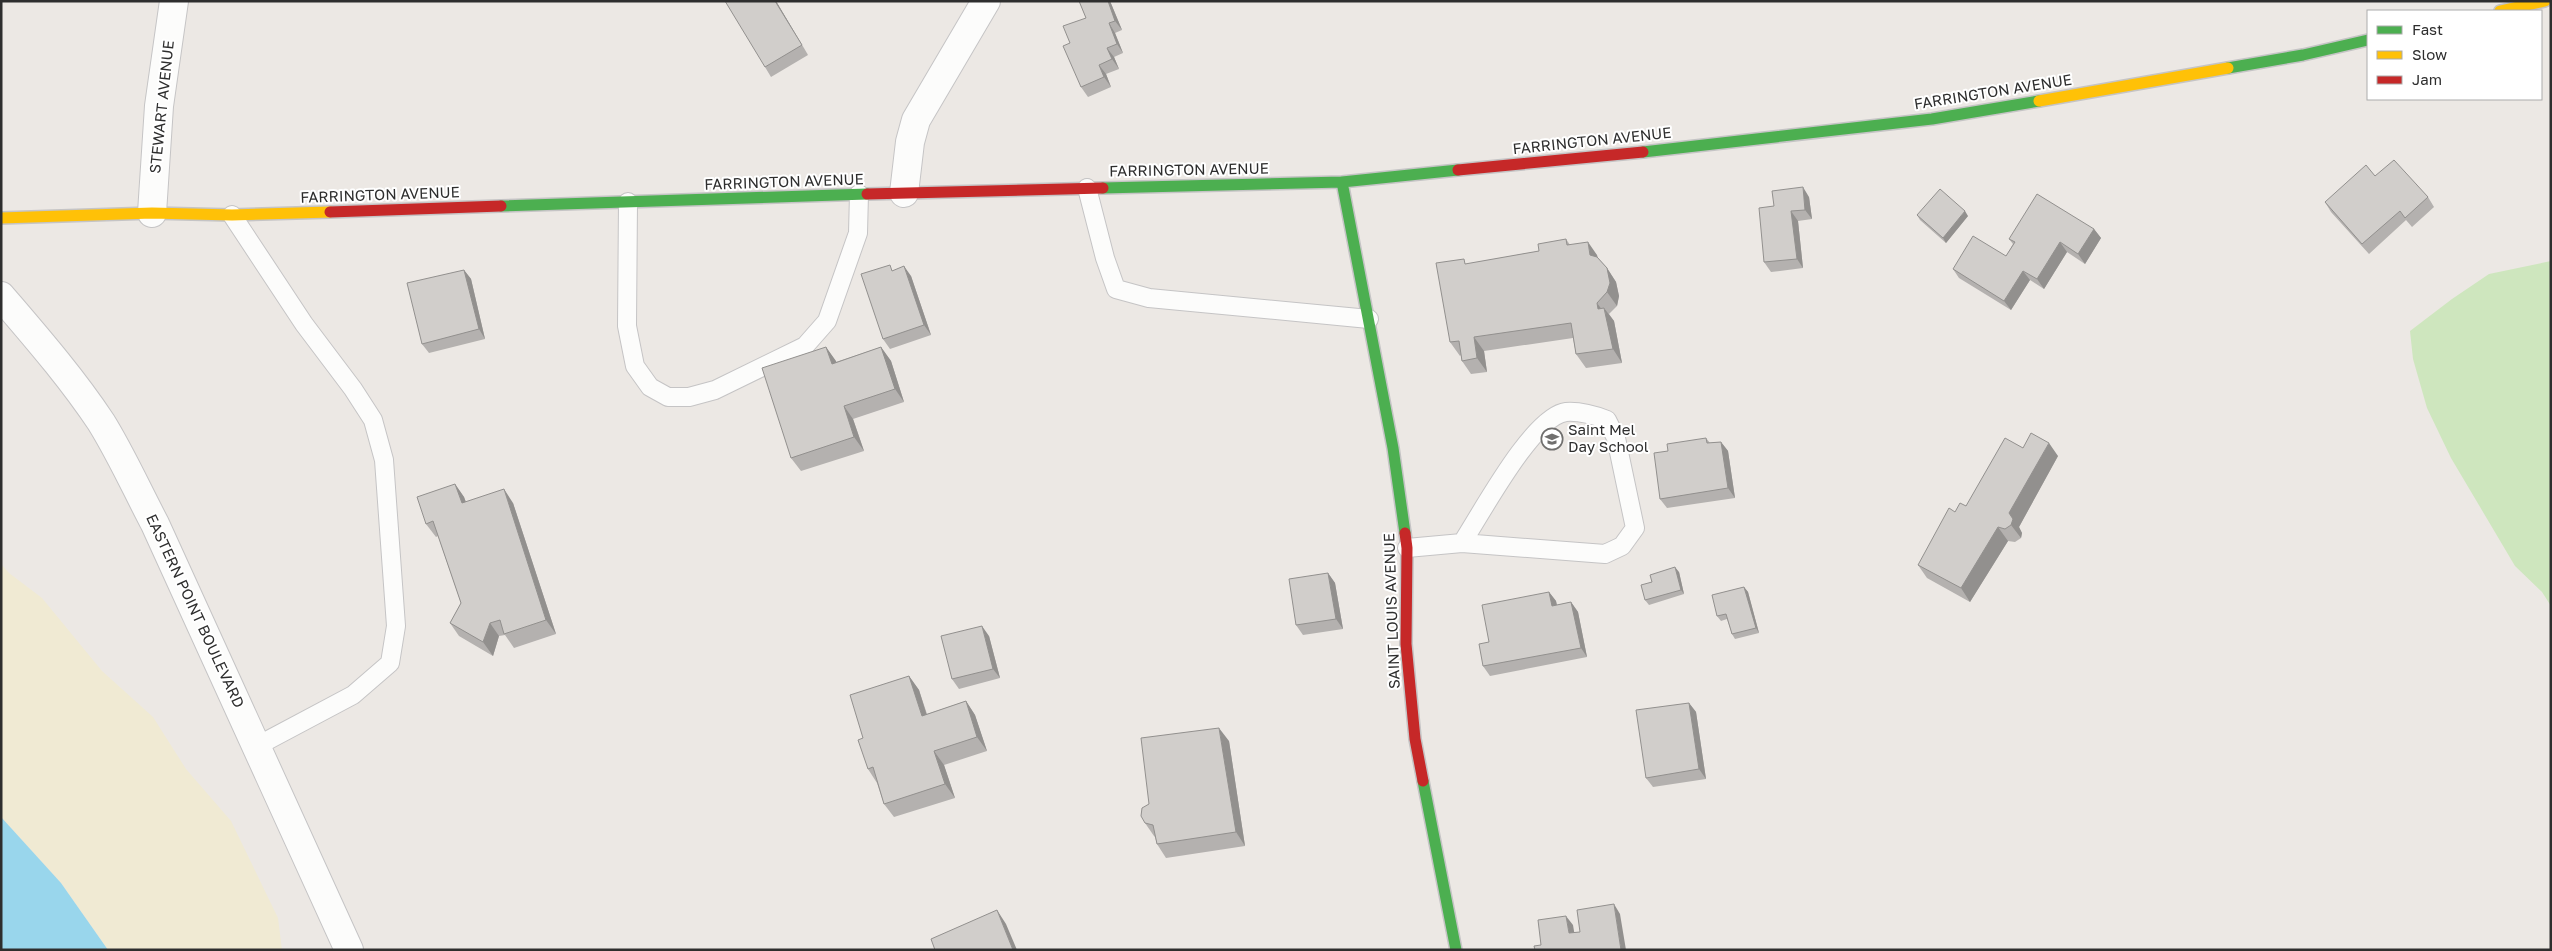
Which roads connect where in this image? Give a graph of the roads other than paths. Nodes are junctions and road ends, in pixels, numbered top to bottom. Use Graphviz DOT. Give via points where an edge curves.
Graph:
graph roads {
  1 [pos="174,1"];
  2 [pos="986,1"];
  3 [pos="2545,1"];
  4 [pos="2504,10"];
  5 [pos="2367,40"];
  6 [pos="1342,182"];
  7 [pos="1087,188"];
  8 [pos="904,193"];
  9 [pos="859,194"];
  10 [pos="628,202"];
  11 [pos="152,214"];
  12 [pos="232,215"];
  13 [pos="1,218"];
  14 [pos="1,296"];
  15 [pos="1369,319"];
  16 [pos="1462,543"];
  17 [pos="1407,548"];
  18 [pos="257,746"];
  19 [pos="349,950"];
  20 [pos="1456,950"];
  1 -- 11 [label="street, STEWART AVENUE" via="159,106"];
  2 -- 8 [label="street" via="916,120"];
  3 -- 4 [label="main road"];
  5 -- 6 [label="main road, FARRINGTON AVENUE" via="2303,55 1932,119"];
  6 -- 7 [label="main road, FARRINGTON AVENUE"];
  6 -- 15 [label="main road, SAINT LOUIS AVENUE"];
  7 -- 8 [label="main road, FARRINGTON AVENUE"];
  7 -- 15 [label="lane" via="1116,288 1149,298"];
  8 -- 9 [label="main road, FARRINGTON AVENUE"];
  9 -- 10 [label="main road, FARRINGTON AVENUE"];
  9 -- 10 [label="lane" via="858,233 827,321 805,346 716,390 689,397 668,397 650,388 635,366 627,326"];
  10 -- 12 [label="main road, FARRINGTON AVENUE"];
  11 -- 12 [label="main road, FARRINGTON AVENUE"];
  11 -- 13 [label="main road, FARRINGTON AVENUE"];
  12 -- 18 [label="lane" via="373,420 384,460 396,626 390,663 353,696"];
  14 -- 18 [label="street, EASTERN POINT BOULEVARD" via="51,354 101,423 155,524"];
  15 -- 17 [label="main road, SAINT LOUIS AVENUE" via="1393,448"];
  16 -- 16 [label="lane" via="1605,554 1622,546 1635,528 1616,438 1607,420 1591,414 1565,412 1548,420 1530,436"];
  16 -- 17 [label="lane"];
  17 -- 20 [label="main road, SAINT LOUIS AVENUE" via="1406,644 1414,739"];
  18 -- 19 [label="street, EASTERN POINT BOULEVARD"];
}
